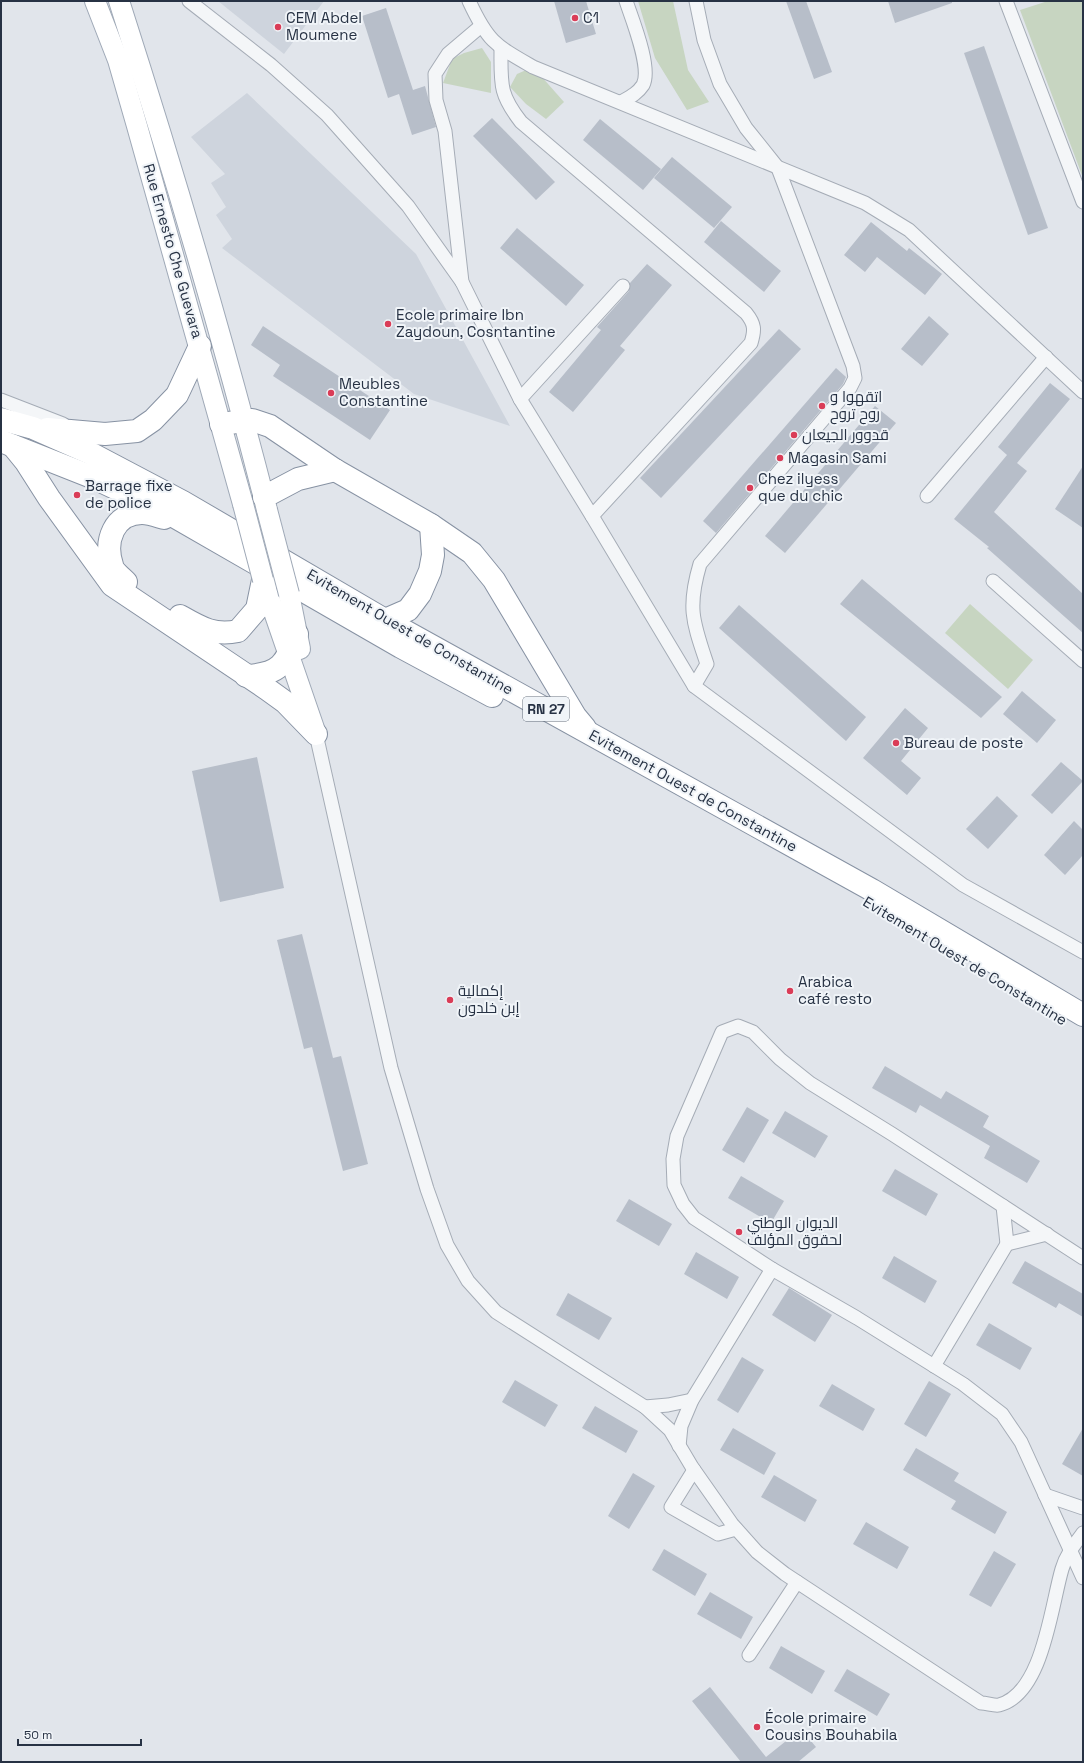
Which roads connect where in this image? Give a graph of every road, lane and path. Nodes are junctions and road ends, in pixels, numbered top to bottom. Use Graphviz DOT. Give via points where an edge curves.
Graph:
graph roads {
  1 [pos="95,1"];
  2 [pos="119,1"];
  3 [pos="189,1"];
  4 [pos="469,1"];
  5 [pos="626,1"];
  6 [pos="696,1"];
  7 [pos="1006,1"];
  8 [pos="481,26"];
  9 [pos="501,49"];
  10 [pos="621,102"];
  11 [pos="778,168"];
  12 [pos="1083,202"];
  13 [pos="462,282"];
  14 [pos="623,286"];
  15 [pos="200,346"];
  16 [pos="1046,357"];
  17 [pos="1083,392"];
  18 [pos="520,399"];
  19 [pos="1,400"];
  20 [pos="1,419"];
  21 [pos="245,420"];
  22 [pos="221,424"];
  23 [pos="33,428"];
  24 [pos="80,431"];
  25 [pos="6,442"];
  26 [pos="335,470"];
  27 [pos="927,496"];
  28 [pos="266,503"];
  29 [pos="592,516"];
  30 [pos="190,525"];
  31 [pos="431,526"];
  32 [pos="263,580"];
  33 [pos="993,581"];
  34 [pos="385,620"];
  35 [pos="297,634"];
  36 [pos="288,656"];
  37 [pos="1083,661"];
  38 [pos="246,676"];
  39 [pos="694,686"];
  40 [pos="316,734"];
  41 [pos="590,734"];
  42 [pos="1083,952"];
  43 [pos="1083,1015"];
  44 [pos="1083,1031"];
  45 [pos="1003,1206"];
  46 [pos="1047,1234"];
  47 [pos="1007,1244"];
  48 [pos="1083,1258"];
  49 [pos="772,1269"];
  50 [pos="934,1366"];
  51 [pos="692,1400"];
  52 [pos="645,1407"];
  53 [pos="679,1446"];
  54 [pos="694,1470"];
  55 [pos="1045,1495"];
  56 [pos="1083,1508"];
  57 [pos="736,1529"];
  58 [pos="1083,1533"];
  59 [pos="1070,1550"];
  60 [pos="1083,1578"];
  61 [pos="797,1582"];
  62 [pos="749,1655"];
  1 -- 15 [label="main road, Rue Ernesto Che Guevara" via="118,60"];
  2 -- 21 [label="main road" via="173,168"];
  3 -- 13 [label="street" via="271,65 327,115 408,206"];
  4 -- 8 [label="street"];
  5 -- 10 [label="street" via="645,64 644,83 635,94"];
  6 -- 11 [label="street" via="704,40 720,84 746,128"];
  7 -- 12 [label="street"];
  8 -- 9 [label="street"];
  8 -- 13 [label="street" via="448,54 435,74 436,100 445,131"];
  9 -- 10 [label="street" via="533,67"];
  9 -- 29 [label="street" via="501,87 510,108 521,122 746,313 754,323 751,343"];
  10 -- 11 [label="street"];
  11 -- 16 [label="street" via="865,203 909,230"];
  11 -- 39 [label="street" via="853,366 855,378 850,388 700,564 693,586 692,608 707,664"];
  13 -- 18 [label="street"];
  14 -- 18 [label="street"];
  15 -- 22 [label="main road, Rue Ernesto Che Guevara"];
  15 -- 24 [label="highway" via="177,395 153,420 137,431 105,434"];
  16 -- 17 [label="street"];
  16 -- 27 [label="street"];
  18 -- 29 [label="street"];
  19 -- 24 [label="street"];
  20 -- 23 [label="highway, Evitement Ouest de Constantine / RN 27"];
  21 -- 22 [label="highway"];
  21 -- 26 [label="highway" via="270,426"];
  21 -- 28 [label="main road"];
  22 -- 32 [label="main road, Rue Ernesto Che Guevara, bridge"];
  23 -- 24 [label="highway"];
  23 -- 34 [label="highway, Evitement Ouest de Constantine / RN 27" via="92,454 183,502"];
  25 -- 30 [label="highway, Evitement Ouest de Constantine / RN 27" via="92,477"];
  25 -- 38 [label="highway" via="26,462 112,585"];
  26 -- 28 [label="highway" via="298,479"];
  26 -- 31 [label="highway"];
  28 -- 35 [label="main road, bridge"];
  29 -- 39 [label="street"];
  30 -- 32 [label="highway" via="143,513 121,520 113,529 110,541 112,567 126,582 198,626 217,633 238,631 248,620 256,609"];
  30 -- 44 [label="highway, Evitement Ouest de Constantine / RN 27" via="400,647 903,922 985,969"];
  31 -- 34 [label="highway" via="433,555 430,571 420,594 408,610"];
  31 -- 41 [label="highway" via="472,553 494,580 575,716"];
  32 -- 36 [label="main road"];
  33 -- 37 [label="street"];
  34 -- 41 [label="highway, Evitement Ouest de Constantine / RN 27"];
  35 -- 36 [label="highway"];
  35 -- 40 [label="main road"];
  36 -- 38 [label="highway" via="278,668 264,675"];
  36 -- 40 [label="main road"];
  38 -- 40 [label="highway" via="285,702"];
  39 -- 42 [label="street" via="963,885"];
  40 -- 52 [label="street" via="391,1068 426,1190 447,1245 468,1281 496,1312"];
  41 -- 43 [label="highway, Evitement Ouest de Constantine / RN 27" via="872,890"];
  45 -- 46 [label="street"];
  45 -- 47 [label="street"];
  45 -- 49 [label="street" via="810,1083 780,1060 753,1032 738,1026 722,1032 677,1136 673,1159 674,1185 682,1204 694,1218"];
  46 -- 47 [label="street"];
  46 -- 48 [label="street"];
  47 -- 50 [label="street"];
  49 -- 50 [label="street"];
  49 -- 51 [label="street"];
  50 -- 55 [label="street" via="963,1384 1002,1414 1021,1442"];
  51 -- 52 [label="street"];
  51 -- 53 [label="street" via="681,1426"];
  52 -- 53 [label="street" via="670,1430"];
  53 -- 54 [label="street"];
  54 -- 57 [label="street"];
  54 -- 57 [label="street" via="671,1507 718,1534"];
  55 -- 56 [label="street"];
  55 -- 59 [label="street"];
  57 -- 61 [label="street" via="757,1552"];
  58 -- 59 [label="street"];
  59 -- 60 [label="street"];
  59 -- 61 [label="street" via="1062,1569 1036,1668 1026,1687 1013,1698 998,1705 981,1703"];
  61 -- 62 [label="street"];
}
